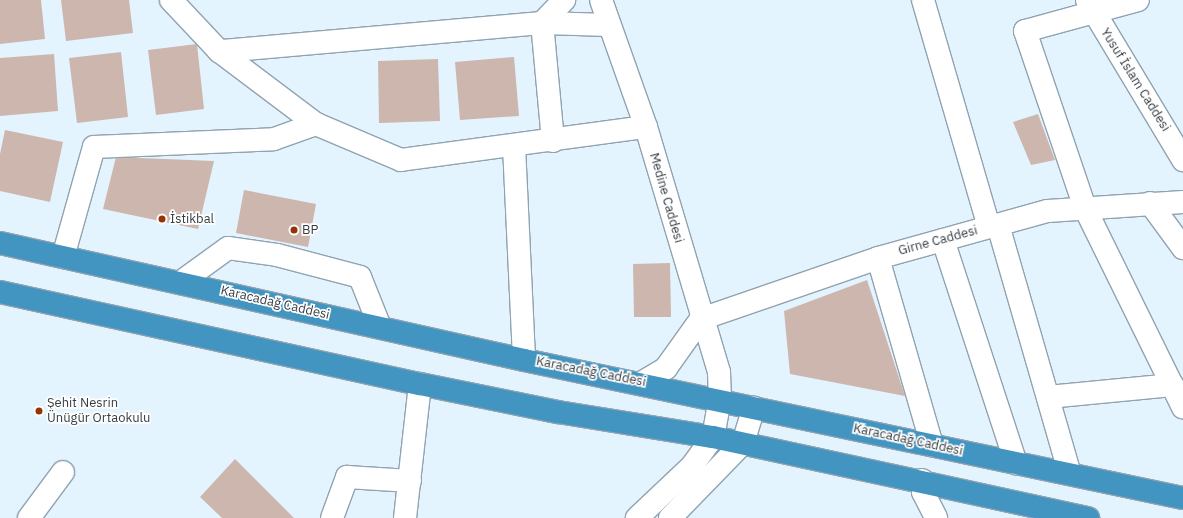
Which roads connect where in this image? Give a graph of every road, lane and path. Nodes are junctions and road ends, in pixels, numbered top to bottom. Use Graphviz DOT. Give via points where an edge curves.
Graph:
graph roads {
  1 [pos="171,0"];
  2 [pos="564,0"];
  3 [pos="588,0"];
  4 [pos="602,0"];
  5 [pos="923,0"];
  6 [pos="1138,0"];
  7 [pos="1089,6"];
  8 [pos="542,23"];
  9 [pos="609,25"];
  10 [pos="219,51"];
  11 [pos="316,124"];
  12 [pos="646,127"];
  13 [pos="553,141"];
  14 [pos="514,146"];
  15 [pos="1183,160"];
  16 [pos="1183,202"];
  17 [pos="1150,203"];
  18 [pos="1085,208"];
  19 [pos="994,226"];
  20 [pos="943,240"];
  21 [pos="0,243"];
  22 [pos="1183,248"];
  23 [pos="63,257"];
  24 [pos="878,258"];
  25 [pos="181,282"];
  26 [pos="0,292"];
  27 [pos="701,319"];
  28 [pos="380,326"];
  29 [pos="524,360"];
  30 [pos="643,382"];
  31 [pos="420,384"];
  32 [pos="1172,385"];
  33 [pos="1048,396"];
  34 [pos="720,398"];
  35 [pos="754,408"];
  36 [pos="1183,408"];
  37 [pos="713,437"];
  38 [pos="743,443"];
  39 [pos="932,445"];
  40 [pos="1016,463"];
  41 [pos="62,472"];
  42 [pos="1070,474"];
  43 [pos="922,480"];
  44 [pos="410,481"];
  45 [pos="1183,498"];
  46 [pos="29,518"];
  47 [pos="332,518"];
  48 [pos="405,518"];
  49 [pos="637,518"];
  50 [pos="670,518"];
  51 [pos="936,518"];
  52 [pos="1088,518"];
  1 -- 10 [label="street"];
  2 -- 8 [label="street"];
  3 -- 9 [label="street"];
  4 -- 9 [label="street, Medine Caddesi"];
  5 -- 19 [label="street"];
  6 -- 7 [label="street"];
  7 -- 15 [label="street, Yusuf İslam Caddesi"];
  7 -- 18 [label="street" via="1025,31"];
  8 -- 9 [label="street"];
  8 -- 10 [label="street"];
  8 -- 13 [label="street"];
  9 -- 12 [label="street, Medine Caddesi"];
  10 -- 11 [label="street"];
  11 -- 14 [label="street" via="401,160"];
  11 -- 23 [label="street" via="274,139 94,147"];
  12 -- 13 [label="street"];
  12 -- 27 [label="street, Medine Caddesi"];
  13 -- 14 [label="street"];
  14 -- 29 [label="street"];
  16 -- 17 [label="street, Girne Caddesi"];
  17 -- 18 [label="street, Girne Caddesi"];
  17 -- 22 [label="street"];
  18 -- 19 [label="street, Girne Caddesi" via="1048,211"];
  18 -- 32 [label="street"];
  19 -- 20 [label="street, Girne Caddesi"];
  19 -- 33 [label="street"];
  20 -- 24 [label="street, Girne Caddesi"];
  20 -- 40 [label="street"];
  21 -- 23 [label="highway, Karacadağ Caddesi"];
  23 -- 25 [label="highway, Karacadağ Caddesi"];
  24 -- 27 [label="street, Girne Caddesi"];
  24 -- 39 [label="street"];
  25 -- 28 [label="highway, Karacadağ Caddesi"];
  25 -- 28 [label="street" via="228,248 277,254 360,277"];
  26 -- 31 [label="highway"];
  27 -- 30 [label="street" via="666,368"];
  27 -- 34 [label="street, Medine Caddesi" via="719,372"];
  28 -- 29 [label="highway, Karacadağ Caddesi"];
  29 -- 30 [label="highway, Karacadağ Caddesi"];
  30 -- 34 [label="highway, Karacadağ Caddesi"];
  31 -- 37 [label="highway" via="558,412"];
  31 -- 44 [label="street"];
  32 -- 33 [label="street"];
  32 -- 36 [label="street"];
  33 -- 42 [label="street"];
  34 -- 35 [label="highway, Karacadağ Caddesi"];
  34 -- 37 [label="street, Medine Caddesi"];
  35 -- 38 [label="street"];
  35 -- 39 [label="highway, Karacadağ Caddesi"];
  37 -- 38 [label="highway"];
  37 -- 49 [label="street" via="692,466"];
  38 -- 43 [label="highway"];
  38 -- 50 [label="street"];
  39 -- 40 [label="highway, Karacadağ Caddesi"];
  40 -- 42 [label="highway, Karacadağ Caddesi"];
  41 -- 46 [label="street"];
  42 -- 45 [label="highway, Karacadağ Caddesi"];
  43 -- 51 [label="street" via="923,492"];
  43 -- 52 [label="highway"];
  44 -- 47 [label="street" via="347,477"];
  44 -- 48 [label="street"];
}
